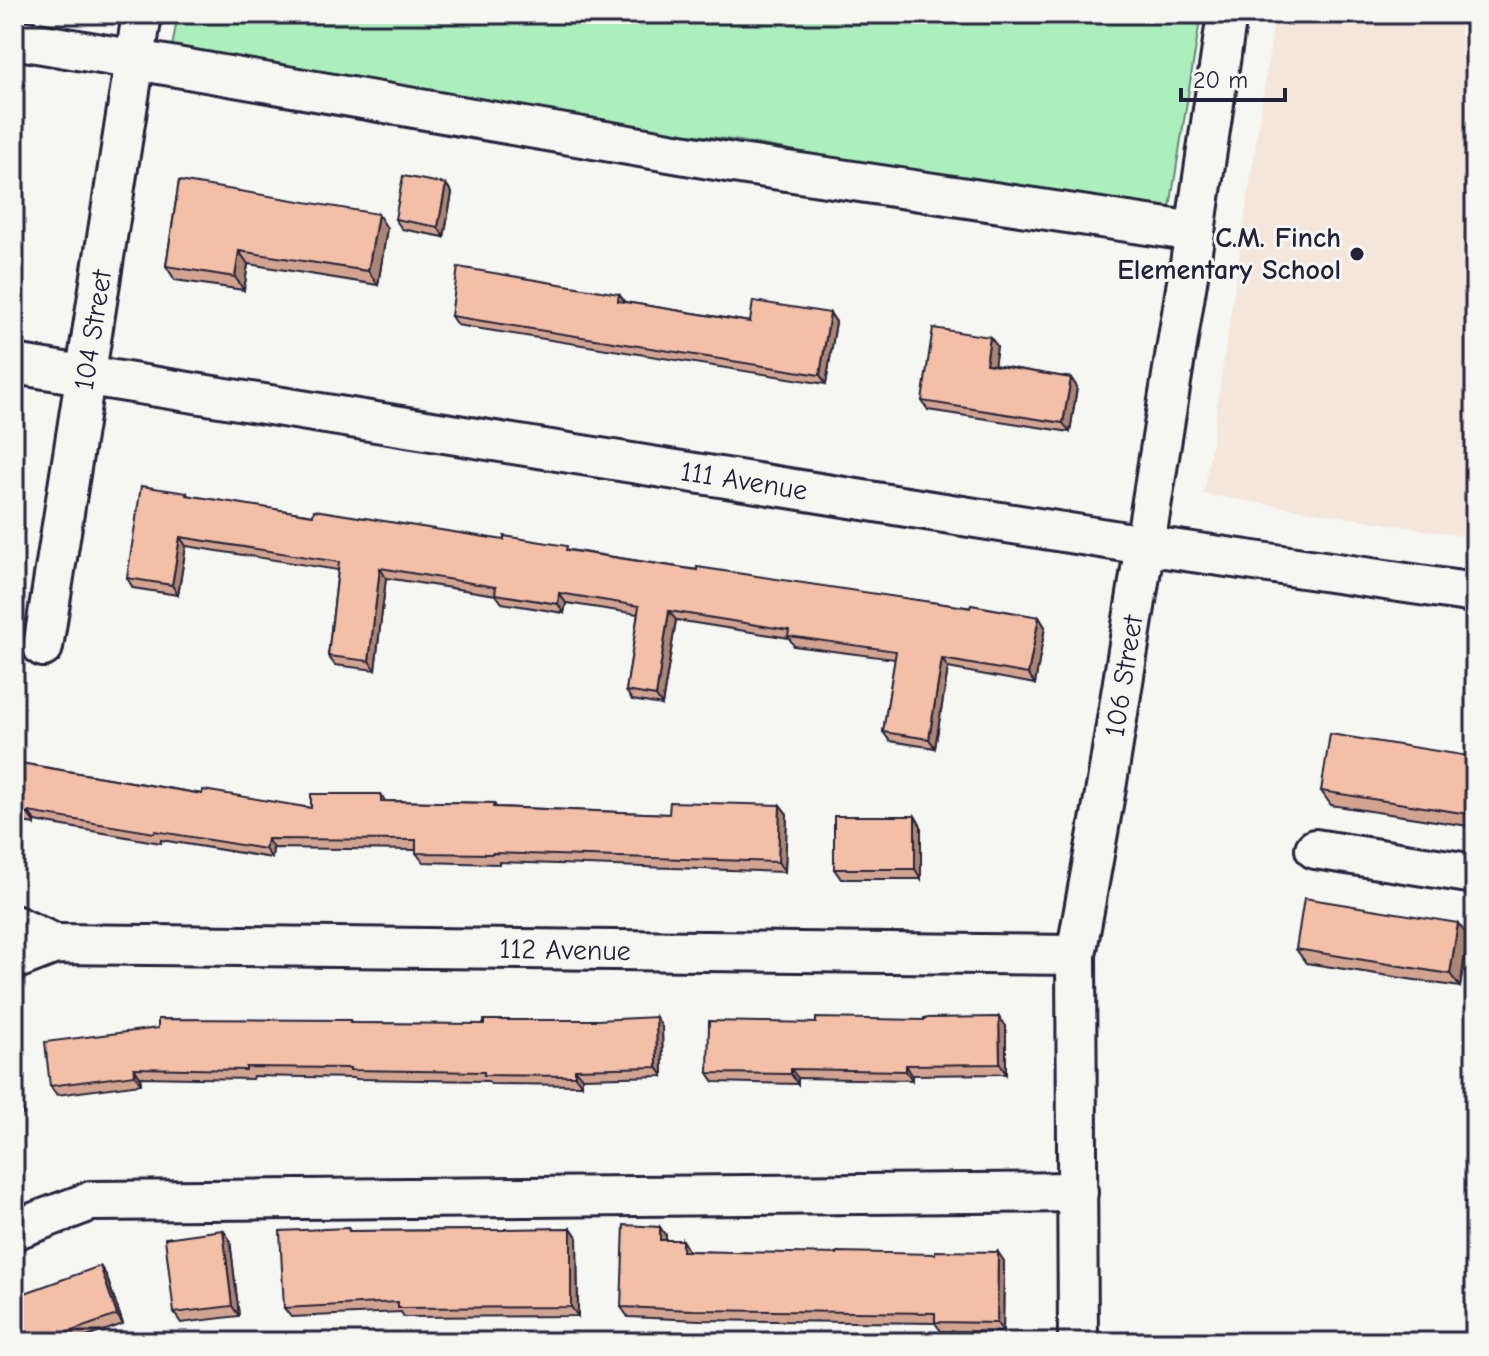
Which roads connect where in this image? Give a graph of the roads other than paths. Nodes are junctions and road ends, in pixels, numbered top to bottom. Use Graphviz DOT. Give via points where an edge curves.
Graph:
graph roads {
  1 [pos="142,14"];
  2 [pos="1227,14"];
  3 [pos="14,39"];
  4 [pos="135,59"];
  5 [pos="1195,232"];
  6 [pos="14,364"];
  7 [pos="86,376"];
  8 [pos="1144,545"];
  9 [pos="1475,593"];
  10 [pos="43,647"];
  11 [pos="1315,849"];
  12 [pos="1475,874"];
  13 [pos="14,925"];
  14 [pos="55,944"];
  15 [pos="1076,955"];
  16 [pos="14,960"];
  17 [pos="1078,1192"];
  18 [pos="14,1230"];
  19 [pos="1078,1342"];
  1 -- 4 [label="street, 104 Street"];
  2 -- 5 [label="street, 106 Street"];
  3 -- 4 [label="street"];
  4 -- 5 [label="street" via="733,163"];
  4 -- 7 [label="street, 104 Street"];
  5 -- 8 [label="street, 106 Street"];
  6 -- 7 [label="street, 111 Avenue"];
  7 -- 8 [label="street, 111 Avenue"];
  7 -- 10 [label="street, 104 Street"];
  8 -- 9 [label="street, 111 Avenue"];
  8 -- 15 [label="street, 106 Street"];
  11 -- 12 [label="street"];
  13 -- 14 [label="street, 112 Avenue"];
  14 -- 15 [label="street, 112 Avenue"];
  14 -- 16 [label="street, 112 Avenue"];
  15 -- 17 [label="street, 106 Street"];
  17 -- 18 [label="street" via="91,1201"];
  17 -- 19 [label="street, 106 Street"];
}
